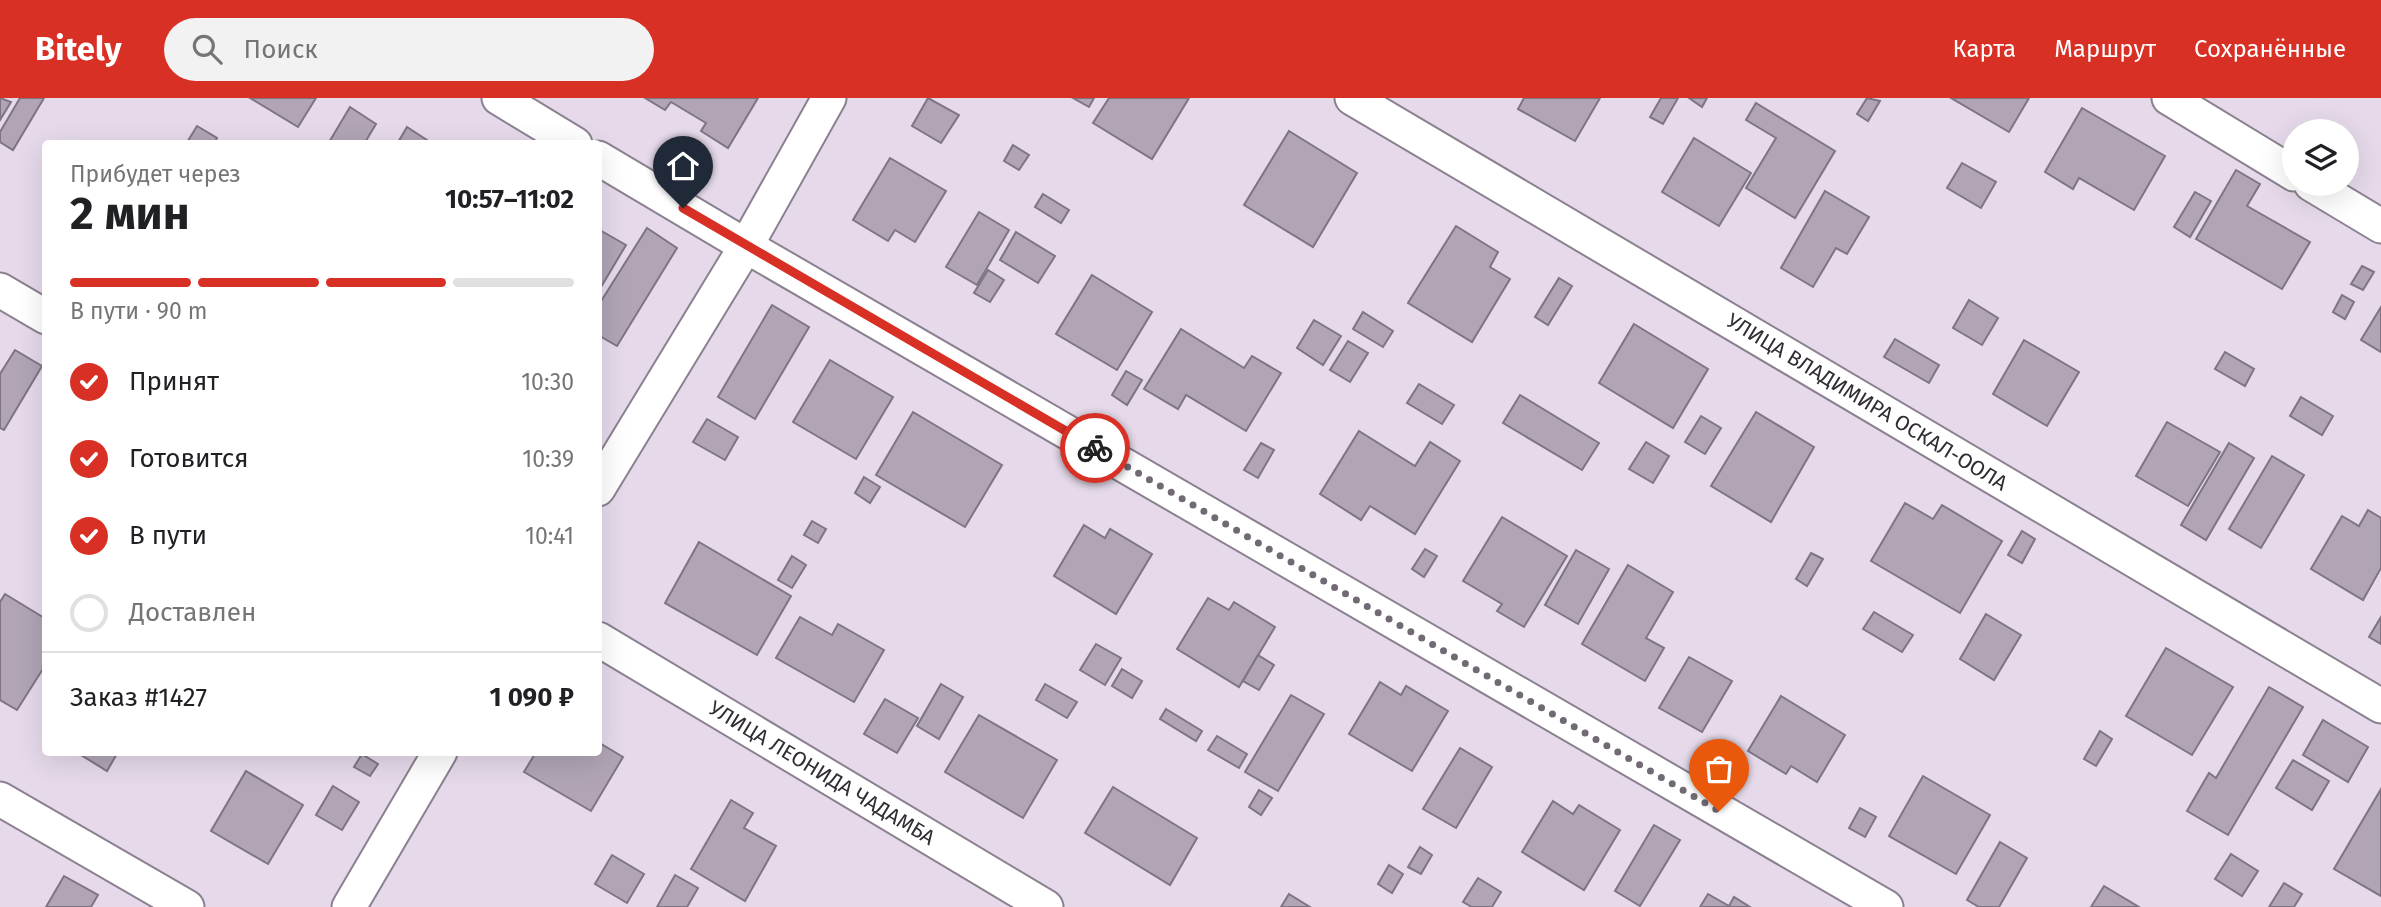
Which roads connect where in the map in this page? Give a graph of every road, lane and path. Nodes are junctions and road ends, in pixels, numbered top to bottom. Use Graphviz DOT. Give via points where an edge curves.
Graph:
graph roads {
  1 [pos="499,98"];
  2 [pos="829,98"];
  3 [pos="1352,98"];
  4 [pos="2169,98"];
  5 [pos="568,140"];
  6 [pos="602,160"];
  7 [pos="2282,167"];
  8 [pos="2331,196"];
  9 [pos="2381,226"];
  10 [pos="746,246"];
  11 [pos="0,290"];
  12 [pos="42,315"];
  13 [pos="602,482"];
  14 [pos="602,641"];
  15 [pos="2381,706"];
  16 [pos="438,756"];
  17 [pos="0,799"];
  18 [pos="187,907"];
  19 [pos="349,907"];
  20 [pos="1046,907"];
  21 [pos="1886,907"];
  1 -- 5 [label="street"];
  2 -- 10 [label="street"];
  3 -- 15 [label="street, УЛИЦА ВЛАДИМИРА ОСКАЛ-ООЛА"];
  4 -- 7 [label="street"];
  6 -- 10 [label="street"];
  8 -- 9 [label="street"];
  10 -- 13 [label="street"];
  10 -- 21 [label="street"];
  11 -- 12 [label="street"];
  14 -- 20 [label="street, УЛИЦА ЛЕОНИДА ЧАДАМБА"];
  16 -- 19 [label="street"];
  17 -- 18 [label="street"];
}
